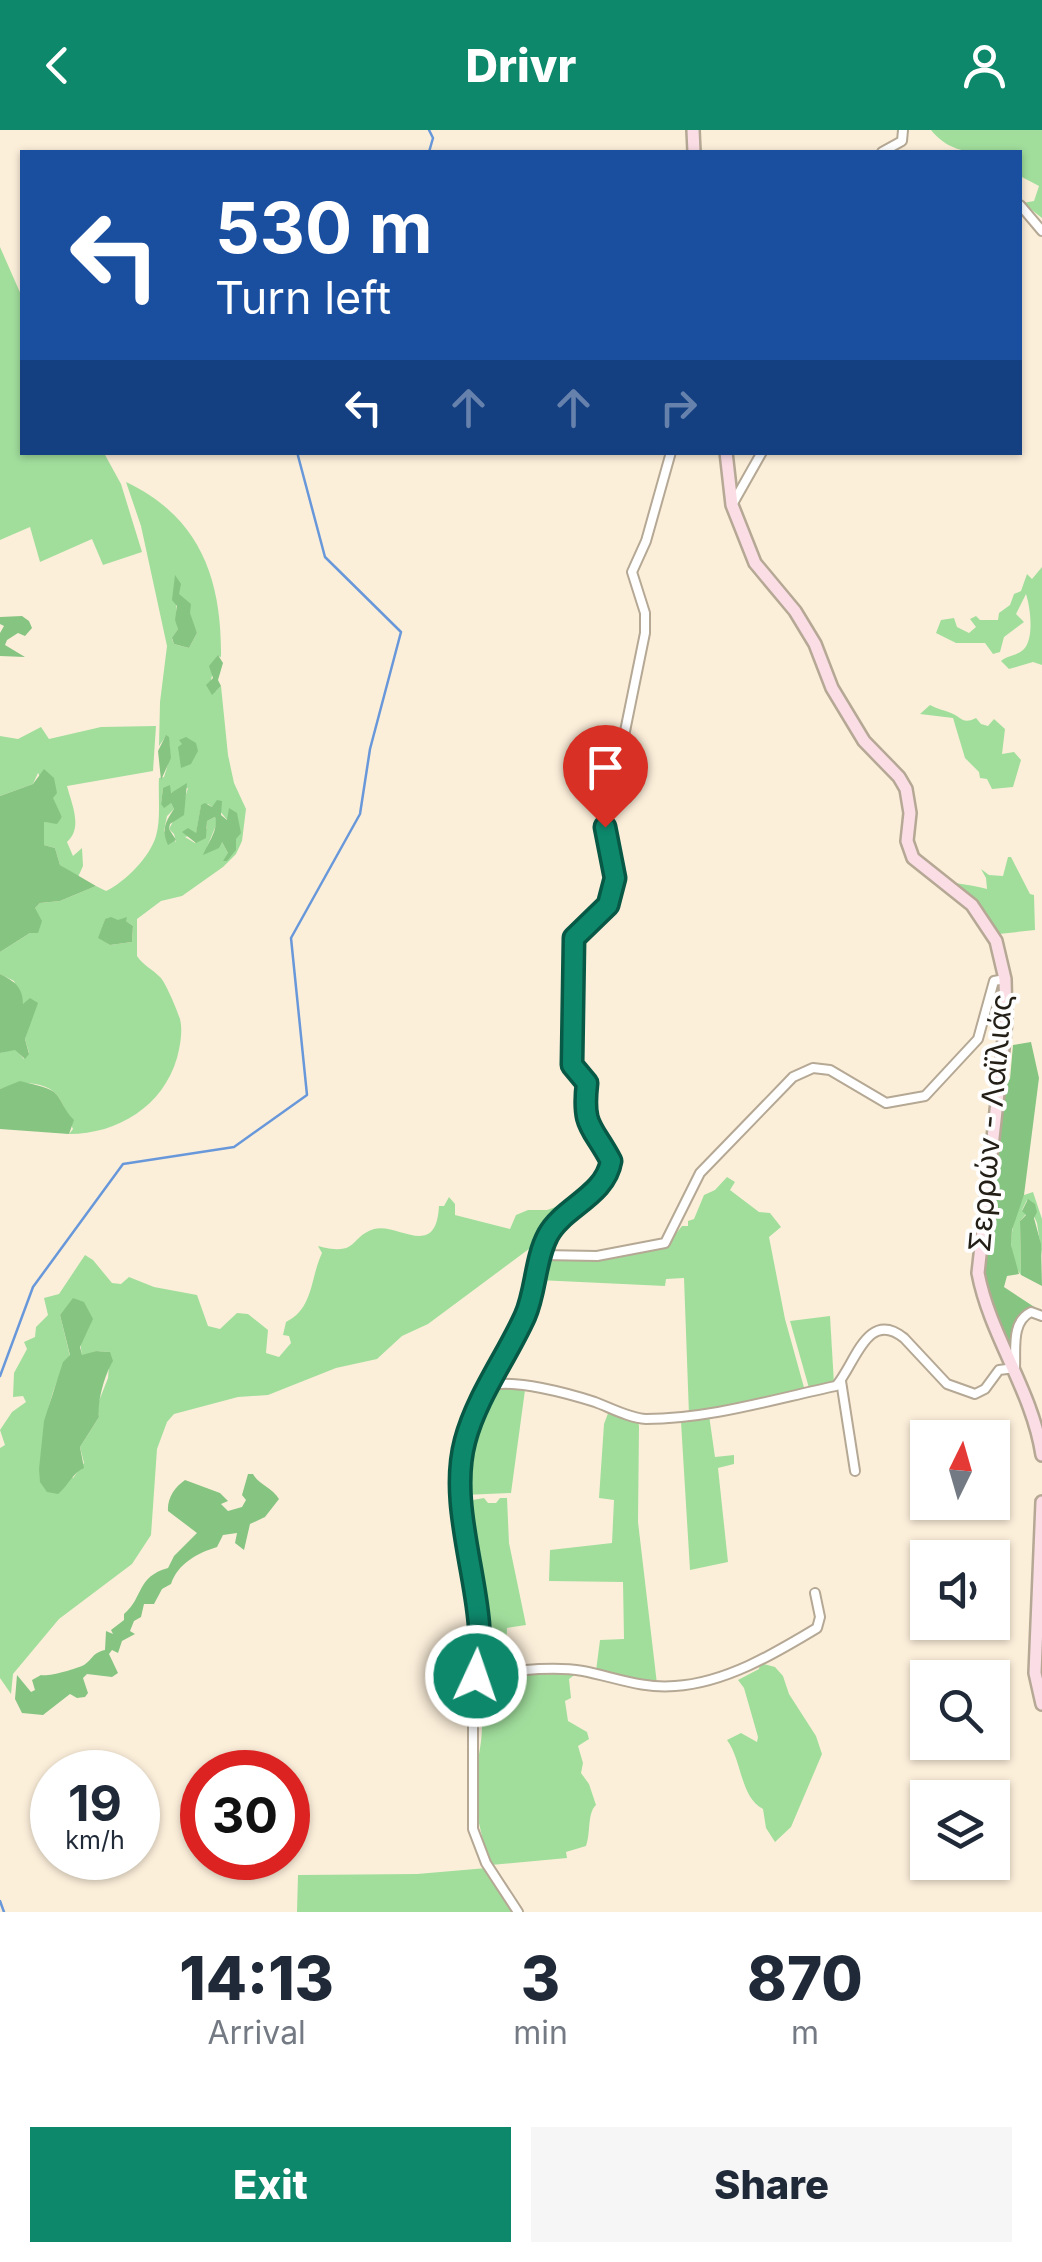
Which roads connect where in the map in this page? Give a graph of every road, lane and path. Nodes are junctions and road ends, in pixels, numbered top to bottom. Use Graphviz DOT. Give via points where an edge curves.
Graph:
graph roads {
  1 [pos="903,130"];
  2 [pos="886,150"];
  3 [pos="1022,208"];
  4 [pos="1042,231"];
  5 [pos="670,455"];
  6 [pos="726,455"];
  7 [pos="760,455"];
  8 [pos="732,506"];
  9 [pos="1004,979"];
  10 [pos="542,1255"];
  11 [pos="1042,1316"];
  12 [pos="1015,1368"];
  13 [pos="841,1381"];
  14 [pos="488,1386"];
  15 [pos="1042,1454"];
  16 [pos="855,1471"];
  17 [pos="1042,1502"];
  18 [pos="815,1593"];
  19 [pos="476,1676"];
  20 [pos="1042,1704"];
  21 [pos="518,1912"];
  1 -- 2 [label="street" via="902,142"];
  3 -- 4 [label="street"];
  5 -- 10 [label="street" via="632,572 644,633 622,746 639,779 627,798 607,806 615,878 608,905 574,938 572,1065 587,1083 589,1130 611,1161 610,1170 554,1225"];
  6 -- 8 [label="main road, Σερρών - Λαϊλιάς"];
  7 -- 8 [label="street"];
  8 -- 9 [label="main road, Σερρών - Λαϊλιάς" via="755,562 795,610 852,722 906,789 913,858 980,914 996,940"];
  9 -- 10 [label="street" via="994,981 978,1039 924,1096 886,1103 830,1070 813,1068 793,1077 700,1173 665,1243 597,1256"];
  9 -- 12 [label="main road, Σερρών - Λαϊλιάς" via="1004,1050 978,1273"];
  10 -- 14 [label="street" via="526,1314"];
  11 -- 12 [label="street" via="1031,1312 1019,1322"];
  12 -- 13 [label="street" via="999,1370 975,1394 960,1390 896,1332 882,1329 861,1344"];
  12 -- 15 [label="main road, Σερρών - Λαϊλιάς"];
  13 -- 14 [label="street" via="681,1419 640,1419 545,1390"];
  13 -- 16 [label="street"];
  14 -- 19 [label="street" via="461,1458 464,1540 480,1648"];
  17 -- 20 [label="main road" via="1035,1673"];
  18 -- 19 [label="street" via="817,1628 784,1650 709,1681 645,1686 552,1669"];
  19 -- 21 [label="street" via="473,1829"];
}
